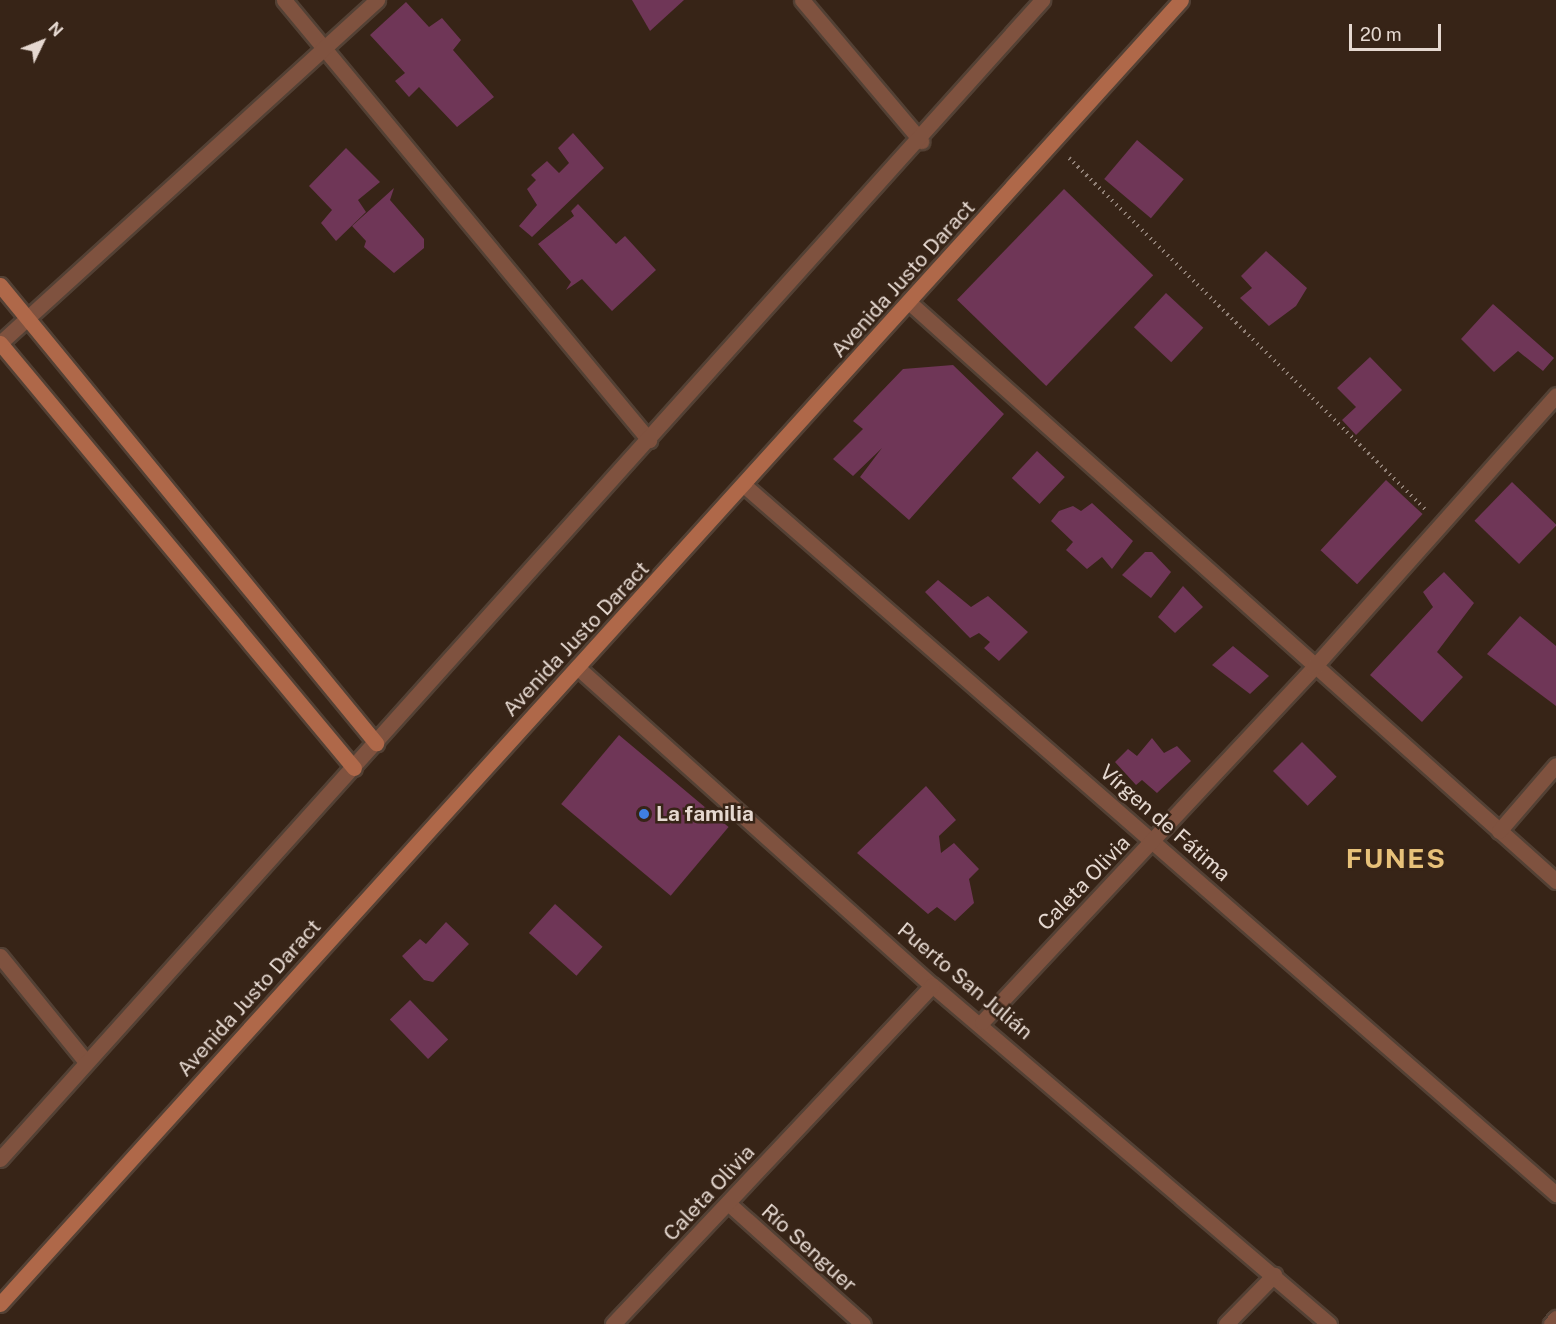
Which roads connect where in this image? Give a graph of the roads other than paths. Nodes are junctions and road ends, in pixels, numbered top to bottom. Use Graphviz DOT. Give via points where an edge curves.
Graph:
graph roads {
  1 [pos="284,0"];
  2 [pos="377,0"];
  3 [pos="802,0"];
  4 [pos="1042,0"];
  5 [pos="1181,0"];
  6 [pos="324,48"];
  7 [pos="921,141"];
  8 [pos="0,285"];
  9 [pos="910,303"];
  10 [pos="27,318"];
  11 [pos="0,343"];
  12 [pos="1556,395"];
  13 [pos="649,440"];
  14 [pos="745,486"];
  15 [pos="1314,667"];
  16 [pos="577,668"];
  17 [pos="376,743"];
  18 [pos="1556,765"];
  19 [pos="354,768"];
  20 [pos="1499,831"];
  21 [pos="1154,841"];
  22 [pos="1556,881"];
  23 [pos="0,956"];
  24 [pos="932,984"];
  25 [pos="982,1022"];
  26 [pos="86,1062"];
  27 [pos="0,1159"];
  28 [pos="1556,1194"];
  29 [pos="728,1203"];
  30 [pos="1274,1275"];
  31 [pos="0,1305"];
  32 [pos="1556,1318"];
  33 [pos="613,1324"];
  34 [pos="863,1324"];
  35 [pos="1226,1324"];
  36 [pos="1329,1324"];
  37 [pos="1551,1324"];
  1 -- 6 [label="street"];
  2 -- 6 [label="street"];
  3 -- 7 [label="street"];
  4 -- 7 [label="street"];
  5 -- 9 [label="main road, Avenida Justo Daract"];
  6 -- 10 [label="street"];
  6 -- 13 [label="street"];
  7 -- 13 [label="street"];
  8 -- 10 [label="main road"];
  9 -- 14 [label="main road, Avenida Justo Daract"];
  9 -- 15 [label="street"];
  10 -- 11 [label="street"];
  10 -- 17 [label="main road"];
  11 -- 19 [label="main road"];
  12 -- 15 [label="street, Caleta Olivia"];
  13 -- 17 [label="street"];
  14 -- 16 [label="main road, Avenida Justo Daract"];
  14 -- 21 [label="street, Vírgen de Fátima"];
  15 -- 20 [label="street"];
  15 -- 21 [label="street, Caleta Olivia"];
  16 -- 24 [label="street, Puerto San Julián"];
  16 -- 31 [label="main road, Avenida Justo Daract"];
  17 -- 19 [label="street"];
  18 -- 20 [label="street"];
  19 -- 26 [label="street"];
  20 -- 22 [label="street"];
  21 -- 25 [label="street, Caleta Olivia"];
  21 -- 28 [label="street, Vírgen de Fátima"];
  23 -- 26 [label="street"];
  24 -- 25 [label="street, Puerto San Julián"];
  24 -- 29 [label="street, Caleta Olivia"];
  25 -- 30 [label="street, Puerto San Julián"];
  26 -- 27 [label="street"];
  29 -- 33 [label="street, Caleta Olivia"];
  29 -- 34 [label="street, Río Senguer"];
  30 -- 35 [label="street"];
  30 -- 36 [label="street, Puerto San Julián"];
  32 -- 37 [label="street"];
}
